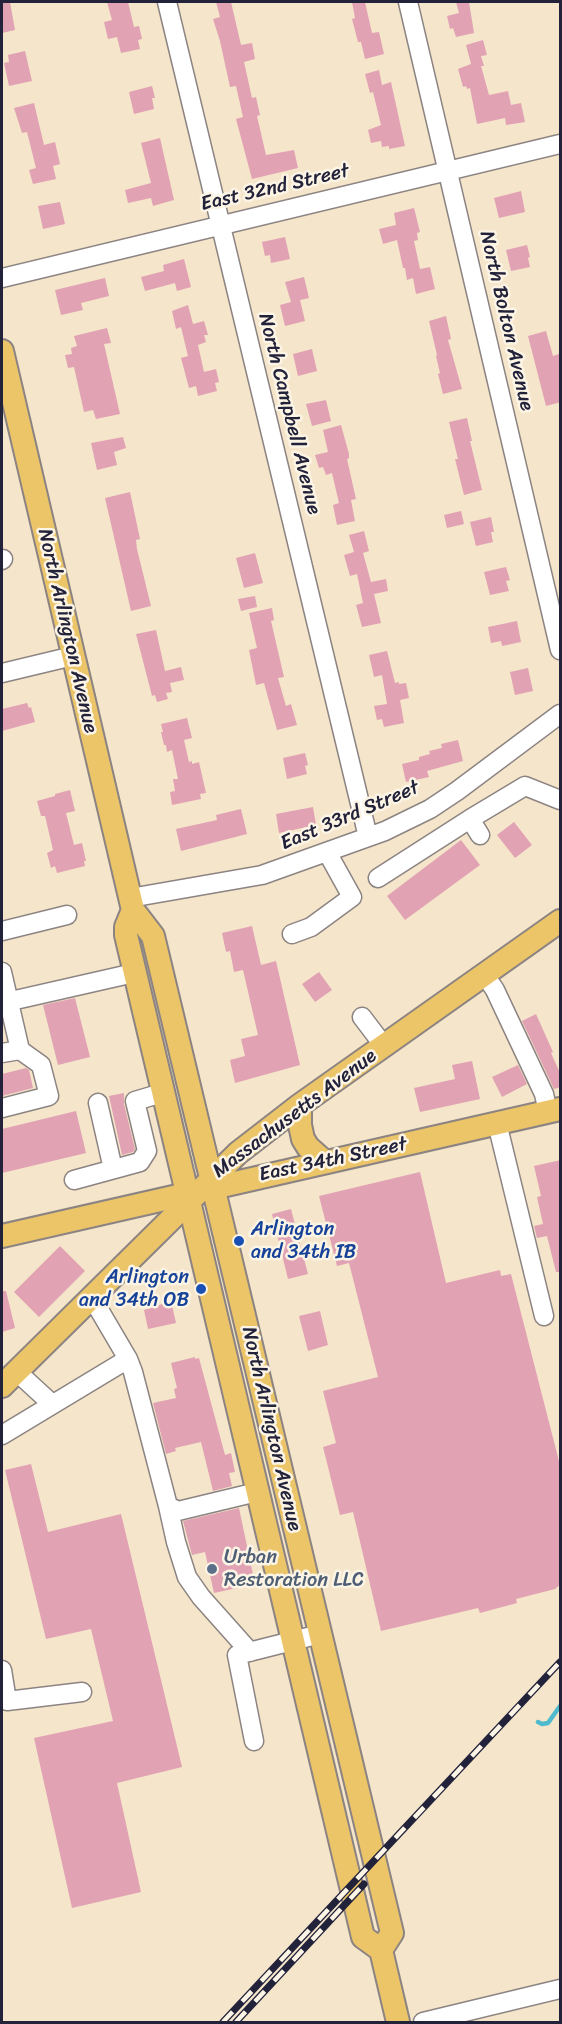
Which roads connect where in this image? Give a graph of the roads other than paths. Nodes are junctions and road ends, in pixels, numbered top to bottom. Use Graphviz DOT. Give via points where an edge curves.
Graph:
graph roads {
  1 [pos="167,2"];
  2 [pos="408,2"];
  3 [pos="561,144"];
  4 [pos="447,170"];
  5 [pos="220,224"];
  6 [pos="2,278"];
  7 [pos="2,351"];
  8 [pos="561,650"];
  9 [pos="73,656"];
  10 [pos="2,673"];
  11 [pos="561,714"];
  12 [pos="561,800"];
  13 [pos="470,819"];
  14 [pos="480,835"];
  15 [pos="368,837"];
  16 [pos="327,852"];
  17 [pos="378,878"];
  18 [pos="131,904"];
  19 [pos="67,915"];
  20 [pos="561,921"];
  21 [pos="2,932"];
  22 [pos="292,934"];
  23 [pos="2,972"];
  24 [pos="134,973"];
  25 [pos="485,975"];
  26 [pos="5,1002"];
  27 [pos="362,1017"];
  28 [pos="384,1046"];
  29 [pos="20,1050"];
  30 [pos="2,1053"];
  31 [pos="162,1093"];
  32 [pos="98,1102"];
  33 [pos="300,1105"];
  34 [pos="2,1108"];
  35 [pos="554,1111"];
  36 [pos="497,1124"];
  37 [pos="325,1162"];
  38 [pos="113,1169"];
  39 [pos="74,1180"];
  40 [pos="199,1190"];
  41 [pos="2,1236"];
  42 [pos="91,1296"];
  43 [pos="544,1316"];
  44 [pos="128,1359"];
  45 [pos="9,1378"];
  46 [pos="52,1404"];
  47 [pos="2,1435"];
  48 [pos="257,1492"];
  49 [pos="168,1506"];
  50 [pos="320,1634"];
  51 [pos="292,1641"];
  52 [pos="250,1652"];
  53 [pos="2,1670"];
  54 [pos="82,1692"];
  55 [pos="254,1742"];
  56 [pos="381,1950"];
  57 [pos="561,1989"];
  58 [pos="398,2022"];
  59 [pos="423,2022"];
  1 -- 5 [label="street, North Campbell Avenue"];
  2 -- 4 [label="street, North Bolton Avenue"];
  3 -- 4 [label="street, East 32nd Street"];
  4 -- 5 [label="street, East 32nd Street"];
  4 -- 8 [label="street, North Bolton Avenue"];
  5 -- 6 [label="street, East 32nd Street"];
  5 -- 15 [label="street, North Campbell Avenue"];
  7 -- 9 [label="main road, North Arlington Avenue"];
  9 -- 10 [label="street"];
  9 -- 18 [label="main road, North Arlington Avenue"];
  11 -- 15 [label="street, East 33rd Street" via="429,809"];
  12 -- 13 [label="street" via="525,786"];
  13 -- 14 [label="street"];
  13 -- 17 [label="street"];
  15 -- 16 [label="street, East 33rd Street"];
  16 -- 18 [label="street, East 33rd Street" via="262,875"];
  16 -- 22 [label="street" via="352,897 312,927"];
  18 -- 24 [label="main road, North Arlington Avenue" via="125,932"];
  18 -- 40 [label="main road, North Arlington Avenue" via="153,936"];
  19 -- 21 [label="street"];
  20 -- 25 [label="main road, Massachusetts Avenue"];
  23 -- 26 [label="street"];
  24 -- 26 [label="street"];
  24 -- 31 [label="main road, North Arlington Avenue"];
  25 -- 28 [label="main road, Massachusetts Avenue"];
  25 -- 35 [label="street"];
  26 -- 29 [label="street"];
  27 -- 28 [label="street"];
  28 -- 33 [label="main road, Massachusetts Avenue"];
  29 -- 30 [label="street"];
  29 -- 34 [label="street" via="41,1065 49,1096"];
  31 -- 38 [label="street" via="135,1101 147,1151 140,1162"];
  31 -- 40 [label="main road, North Arlington Avenue"];
  32 -- 38 [label="street"];
  33 -- 37 [label="main road" via="303,1139"];
  33 -- 40 [label="main road, Massachusetts Avenue" via="237,1153"];
  35 -- 36 [label="main road, East 34th Street"];
  36 -- 37 [label="main road, East 34th Street"];
  36 -- 43 [label="street"];
  37 -- 40 [label="main road, East 34th Street"];
  38 -- 39 [label="street"];
  40 -- 41 [label="main road, East 34th Street"];
  40 -- 42 [label="main road, Massachusetts Avenue"];
  40 -- 48 [label="main road, North Arlington Avenue"];
  40 -- 50 [label="main road, North Arlington Avenue"];
  42 -- 44 [label="street"];
  42 -- 45 [label="main road, Massachusetts Avenue"];
  44 -- 46 [label="street"];
  44 -- 49 [label="street"];
  45 -- 46 [label="street"];
  46 -- 47 [label="street"];
  48 -- 49 [label="street" via="178,1511"];
  48 -- 51 [label="main road, North Arlington Avenue"];
  49 -- 52 [label="street" via="187,1577"];
  50 -- 51 [label="street"];
  50 -- 56 [label="main road, North Arlington Avenue" via="392,1933"];
  51 -- 52 [label="street"];
  51 -- 56 [label="main road, North Arlington Avenue" via="363,1937"];
  52 -- 55 [label="street" via="237,1655"];
  53 -- 54 [label="street" via="7,1701"];
  56 -- 58 [label="main road"];
  57 -- 59 [label="street"];
}
